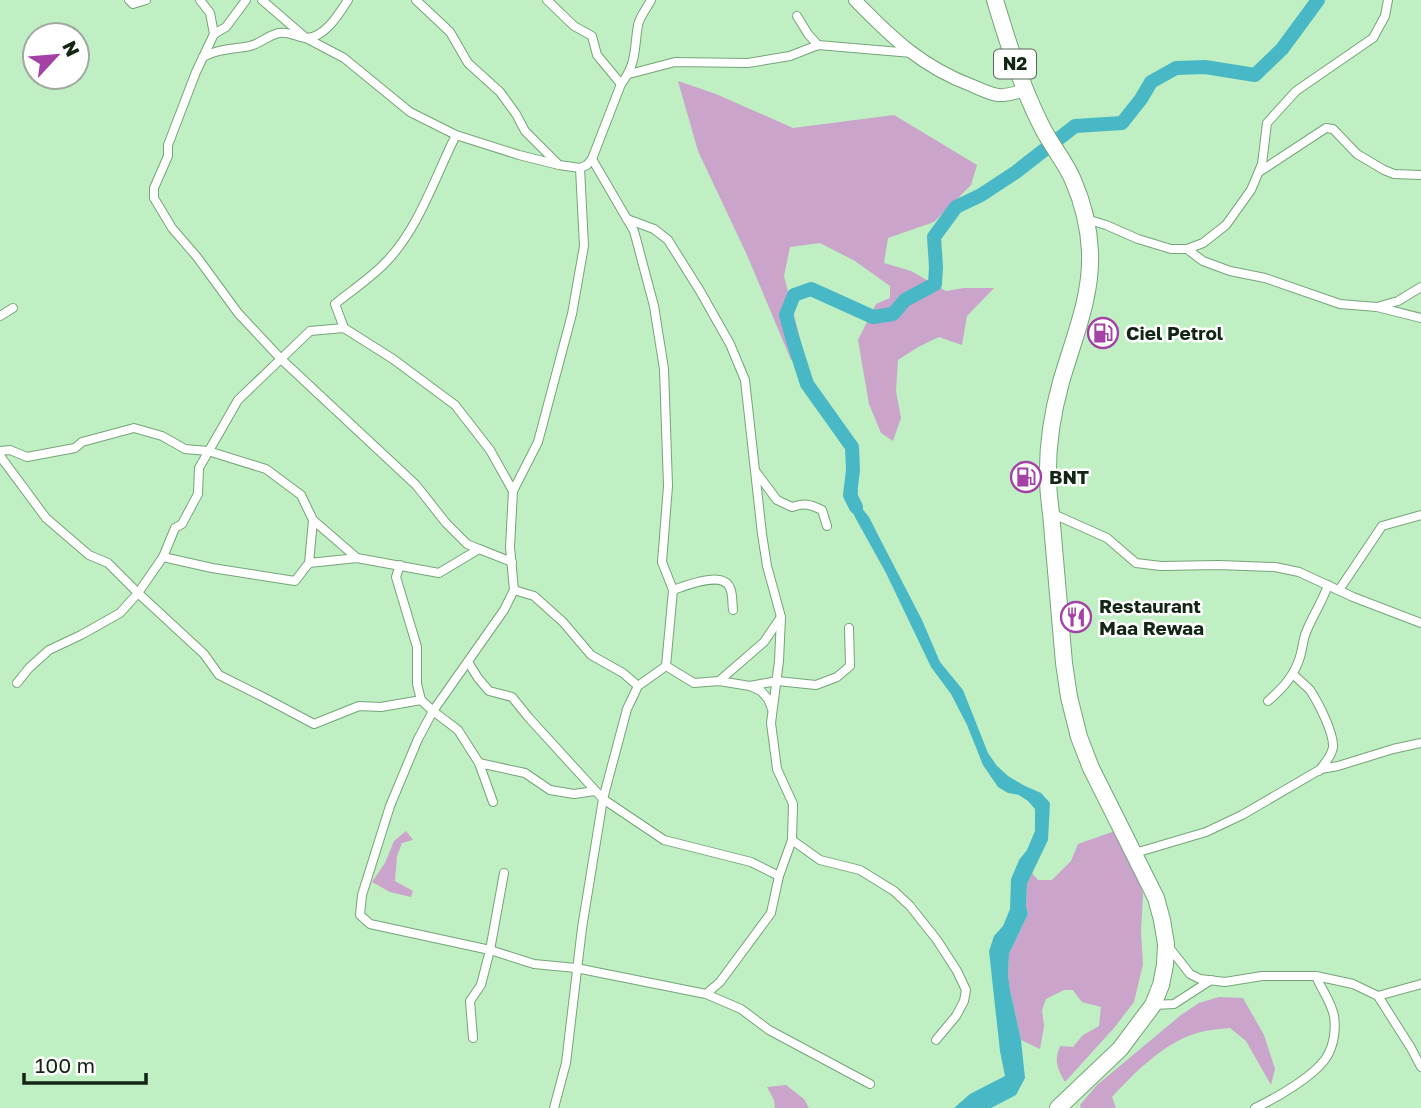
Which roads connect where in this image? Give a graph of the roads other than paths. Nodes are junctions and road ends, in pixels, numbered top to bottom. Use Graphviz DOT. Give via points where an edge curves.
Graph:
graph roads {
  1 [pos="129,0"];
  2 [pos="146,0"];
  3 [pos="200,0"];
  4 [pos="211,0"];
  5 [pos="246,0"];
  6 [pos="262,0"];
  7 [pos="348,0"];
  8 [pos="415,0"];
  9 [pos="547,0"];
  10 [pos="651,0"];
  11 [pos="855,0"];
  12 [pos="995,0"];
  13 [pos="1388,0"];
  14 [pos="210,13"];
  15 [pos="797,16"];
  16 [pos="214,34"];
  17 [pos="306,38"];
  18 [pos="818,45"];
  19 [pos="912,53"];
  20 [pos="203,57"];
  21 [pos="629,74"];
  22 [pos="621,84"];
  23 [pos="1025,90"];
  24 [pos="456,135"];
  25 [pos="592,159"];
  26 [pos="559,165"];
  27 [pos="580,168"];
  28 [pos="1259,172"];
  29 [pos="1421,175"];
  30 [pos="627,219"];
  31 [pos="1086,219"];
  32 [pos="1187,249"];
  33 [pos="1421,287"];
  34 [pos="1377,307"];
  35 [pos="13,308"];
  36 [pos="0,316"];
  37 [pos="1421,318"];
  38 [pos="344,328"];
  39 [pos="281,359"];
  40 [pos="185,449"];
  41 [pos="208,451"];
  42 [pos="0,454"];
  43 [pos="199,468"];
  44 [pos="754,470"];
  45 [pos="513,491"];
  46 [pos="1051,513"];
  47 [pos="1421,515"];
  48 [pos="313,520"];
  49 [pos="827,526"];
  50 [pos="479,549"];
  51 [pos="163,558"];
  52 [pos="358,558"];
  53 [pos="512,562"];
  54 [pos="309,563"];
  55 [pos="400,565"];
  56 [pos="1328,585"];
  57 [pos="514,590"];
  58 [pos="673,590"];
  59 [pos="1339,590"];
  60 [pos="138,593"];
  61 [pos="733,610"];
  62 [pos="781,617"];
  63 [pos="1421,623"];
  64 [pos="849,628"];
  65 [pos="468,662"];
  66 [pos="666,666"];
  67 [pos="1294,675"];
  68 [pos="719,681"];
  69 [pos="777,681"];
  70 [pos="17,684"];
  71 [pos="638,686"];
  72 [pos="750,686"];
  73 [pos="421,700"];
  74 [pos="1268,701"];
  75 [pos="772,709"];
  76 [pos="433,711"];
  77 [pos="1421,743"];
  78 [pos="479,763"];
  79 [pos="1319,771"];
  80 [pos="595,791"];
  81 [pos="603,799"];
  82 [pos="493,802"];
  83 [pos="792,840"];
  84 [pos="1135,853"];
  85 [pos="504,873"];
  86 [pos="779,876"];
  87 [pos="1166,944"];
  88 [pos="490,950"];
  89 [pos="576,968"];
  90 [pos="1316,976"];
  91 [pos="1211,980"];
  92 [pos="1421,984"];
  93 [pos="706,994"];
  94 [pos="1378,996"];
  95 [pos="1153,1005"];
  96 [pos="473,1038"];
  97 [pos="936,1040"];
  98 [pos="1421,1067"];
  99 [pos="870,1084"];
  100 [pos="1066,1105"];
  101 [pos="554,1108"];
  102 [pos="1255,1108"];
  1 -- 2 [label="street" via="133,4"];
  3 -- 14 [label="street"];
  4 -- 14 [label="street"];
  5 -- 16 [label="street" via="226,27"];
  6 -- 17 [label="street"];
  7 -- 17 [label="street" via="324,31"];
  8 -- 26 [label="street" via="450,32 468,64 500,92 525,131"];
  9 -- 22 [label="street" via="592,36 597,55"];
  10 -- 21 [label="street" via="638,22"];
  11 -- 19 [label="street"];
  12 -- 23 [label="highway, N2"];
  13 -- 28 [label="street" via="1373,38 1296,91 1267,124"];
  14 -- 16 [label="street"];
  15 -- 18 [label="street"];
  16 -- 20 [label="street"];
  17 -- 20 [label="street" via="275,33 258,43"];
  17 -- 24 [label="street" via="344,58 410,112"];
  18 -- 19 [label="street"];
  18 -- 21 [label="street" via="790,56 748,63 675,62"];
  19 -- 23 [label="street" via="952,79 988,92 998,95"];
  20 -- 39 [label="street" via="168,145 154,198 238,313"];
  21 -- 22 [label="street"];
  22 -- 25 [label="street"];
  23 -- 31 [label="highway, N2" via="1073,178"];
  24 -- 26 [label="street"];
  24 -- 38 [label="street" via="407,236 387,261 335,304"];
  25 -- 27 [label="street"];
  25 -- 30 [label="street"];
  26 -- 27 [label="street"];
  27 -- 45 [label="street" via="584,246 572,314 538,442"];
  28 -- 29 [label="street" via="1326,128 1384,170"];
  28 -- 32 [label="street" via="1226,225"];
  30 -- 44 [label="street" via="668,240 730,344 745,380"];
  30 -- 58 [label="street" via="654,306 664,369 668,486 662,562"];
  31 -- 32 [label="street" via="1138,239"];
  31 -- 46 [label="highway, N2" via="1090,253 1086,298 1049,440"];
  32 -- 34 [label="street" via="1230,271 1340,304"];
  33 -- 34 [label="street"];
  34 -- 37 [label="street"];
  35 -- 36 [label="street"];
  38 -- 39 [label="street" via="310,331"];
  38 -- 45 [label="street" via="455,405 491,450"];
  39 -- 41 [label="street" via="238,400"];
  39 -- 50 [label="street" via="415,485 467,544"];
  40 -- 41 [label="street"];
  40 -- 42 [label="street" via="134,428 27,457 10,450"];
  40 -- 43 [label="street"];
  41 -- 43 [label="street"];
  41 -- 48 [label="street" via="266,469 302,495"];
  42 -- 60 [label="street" via="46,519 89,555 108,563"];
  43 -- 51 [label="street" via="198,494 182,524 175,528"];
  44 -- 49 [label="street" via="777,500 792,507 804,503 822,510"];
  44 -- 62 [label="street" via="767,566"];
  45 -- 53 [label="street"];
  46 -- 56 [label="street" via="1107,538 1136,563 1275,567"];
  46 -- 84 [label="highway, N2" via="1069,697 1091,768"];
  47 -- 59 [label="street" via="1382,526"];
  48 -- 52 [label="street"];
  48 -- 54 [label="street"];
  50 -- 53 [label="street"];
  50 -- 55 [label="street" via="439,573"];
  51 -- 54 [label="street" via="295,581"];
  51 -- 60 [label="street"];
  52 -- 54 [label="street"];
  52 -- 55 [label="street"];
  53 -- 57 [label="street"];
  55 -- 73 [label="street" via="396,577 417,647"];
  56 -- 59 [label="street"];
  56 -- 67 [label="street"];
  57 -- 65 [label="street"];
  57 -- 71 [label="street" via="534,596 564,622 591,655"];
  58 -- 61 [label="street" via="696,582 727,583"];
  58 -- 66 [label="street"];
  59 -- 63 [label="street"];
  60 -- 70 [label="street" via="120,613 49,650"];
  60 -- 73 [label="street" via="204,653 219,676 314,724 359,706 381,708"];
  62 -- 68 [label="street" via="764,642"];
  62 -- 69 [label="street"];
  64 -- 69 [label="street" via="850,666 837,677 816,685"];
  65 -- 76 [label="street"];
  65 -- 80 [label="street" via="489,691 512,696"];
  66 -- 68 [label="street" via="694,683"];
  66 -- 71 [label="street"];
  67 -- 74 [label="street"];
  67 -- 79 [label="street" via="1309,689 1331,734 1333,747"];
  68 -- 72 [label="street"];
  69 -- 72 [label="street"];
  69 -- 75 [label="street"];
  71 -- 81 [label="street" via="627,709"];
  72 -- 75 [label="street" via="761,691"];
  73 -- 76 [label="street"];
  75 -- 83 [label="street" via="777,769 793,804"];
  76 -- 78 [label="street" via="458,730"];
  76 -- 88 [label="street" via="390,806 360,915 370,924"];
  77 -- 79 [label="street"];
  78 -- 80 [label="street" via="525,773 550,790"];
  78 -- 82 [label="street"];
  79 -- 84 [label="street" via="1206,832"];
  80 -- 81 [label="street"];
  81 -- 86 [label="street" via="664,840 751,863"];
  81 -- 89 [label="street"];
  83 -- 86 [label="street"];
  83 -- 97 [label="street" via="820,860 860,870 894,891 937,940 965,990 956,1016"];
  84 -- 87 [label="highway, N2" via="1156,898"];
  85 -- 88 [label="street"];
  86 -- 93 [label="street" via="771,913"];
  87 -- 91 [label="street" via="1190,974"];
  87 -- 95 [label="highway, N2"];
  88 -- 89 [label="street" via="534,964"];
  88 -- 96 [label="street" via="481,985 470,1001"];
  89 -- 93 [label="street"];
  89 -- 101 [label="street" via="566,1063"];
  90 -- 91 [label="street"];
  90 -- 94 [label="street" via="1353,984"];
  90 -- 102 [label="street" via="1334,1018 1335,1035 1327,1057 1314,1071"];
  91 -- 95 [label="street" via="1174,1004"];
  92 -- 94 [label="street"];
  93 -- 99 [label="street" via="741,1009 769,1030"];
  94 -- 98 [label="street"];
  95 -- 100 [label="highway, N2" via="1120,1049"];
}
